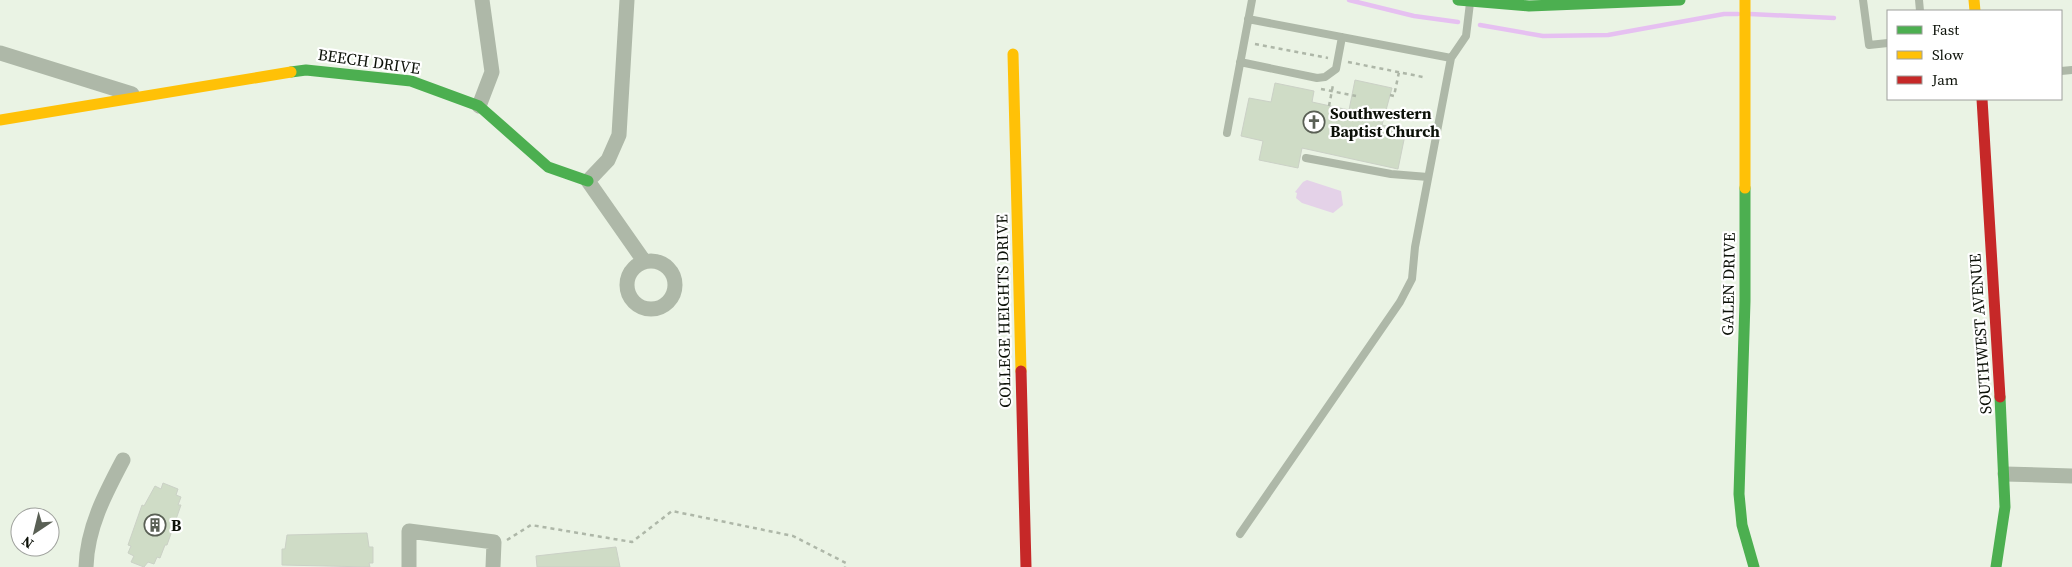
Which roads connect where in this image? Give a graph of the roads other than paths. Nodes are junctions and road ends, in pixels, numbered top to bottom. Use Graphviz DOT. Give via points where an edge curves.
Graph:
graph roads {
  1 [pos="482,0"];
  2 [pos="627,0"];
  3 [pos="1252,0"];
  4 [pos="1458,0"];
  5 [pos="1680,0"];
  6 [pos="1745,0"];
  7 [pos="1863,0"];
  8 [pos="1470,1"];
  9 [pos="1248,20"];
  10 [pos="1342,37"];
  11 [pos="1887,43"];
  12 [pos="0,53"];
  13 [pos="1013,54"];
  14 [pos="1451,58"];
  15 [pos="1240,62"];
  16 [pos="136,96"];
  17 [pos="1982,100"];
  18 [pos="478,106"];
  19 [pos="0,120"];
  20 [pos="1227,133"];
  21 [pos="1306,158"];
  22 [pos="1428,177"];
  23 [pos="588,181"];
  24 [pos="644,261"];
  25 [pos="123,460"];
  26 [pos="2005,474"];
  27 [pos="2072,476"];
  28 [pos="1240,534"];
  29 [pos="86,567"];
  30 [pos="408,567"];
  31 [pos="494,567"];
  32 [pos="1026,567"];
  33 [pos="1754,567"];
  34 [pos="1996,567"];
  1 -- 18 [label="street" via="492,72"];
  2 -- 23 [label="street" via="619,135 608,160"];
  3 -- 9 [label="lane"];
  4 -- 8 [label="street"];
  5 -- 8 [label="street" via="1529,6"];
  6 -- 33 [label="street, GALEN DRIVE" via="1745,302 1739,494 1742,524"];
  7 -- 11 [label="lane" via="1869,45"];
  8 -- 14 [label="lane" via="1466,36"];
  9 -- 10 [label="lane"];
  9 -- 15 [label="lane"];
  10 -- 14 [label="lane"];
  10 -- 15 [label="lane" via="1336,69 1325,77"];
  12 -- 16 [label="street, BEECH DRIVE"];
  13 -- 32 [label="street, COLLEGE HEIGHTS DRIVE"];
  14 -- 22 [label="lane"];
  15 -- 20 [label="lane"];
  16 -- 18 [label="street, BEECH DRIVE" via="306,70 411,81"];
  16 -- 19 [label="street, BEECH DRIVE"];
  17 -- 26 [label="street, SOUTHWEST AVENUE"];
  18 -- 23 [label="street, BEECH DRIVE" via="548,167"];
  21 -- 22 [label="lane" via="1391,174"];
  22 -- 28 [label="lane" via="1412,279 1400,302"];
  23 -- 24 [label="street"];
  25 -- 29 [label="street" via="93,523"];
  26 -- 27 [label="street"];
  26 -- 34 [label="street, SOUTHWEST AVENUE" via="2005,507"];
  30 -- 31 [label="street" via="409,531 500,541"];
}
